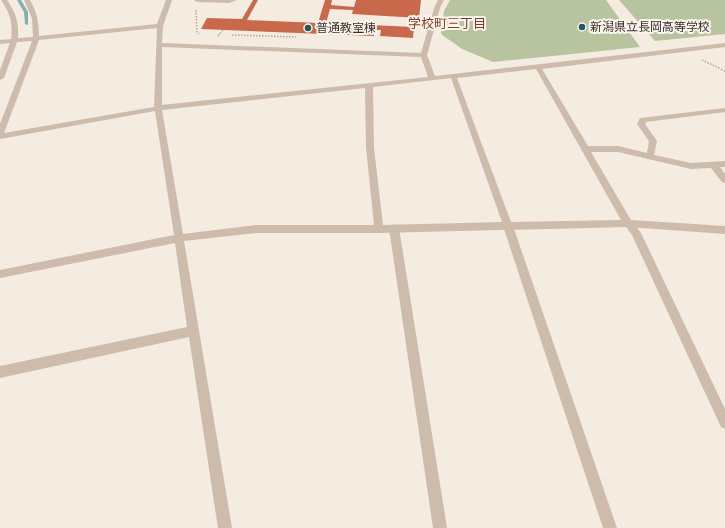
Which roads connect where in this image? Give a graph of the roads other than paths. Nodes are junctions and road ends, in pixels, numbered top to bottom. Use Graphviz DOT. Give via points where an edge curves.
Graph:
graph roads {
  1 [pos="4,0"];
  2 [pos="27,0"];
  3 [pos="169,0"];
  4 [pos="197,0"];
  5 [pos="234,0"];
  6 [pos="441,0"];
  7 [pos="160,26"];
  8 [pos="36,39"];
  9 [pos="15,41"];
  10 [pos="0,42"];
  11 [pos="159,45"];
  12 [pos="725,45"];
  13 [pos="424,55"];
  14 [pos="538,67"];
  15 [pos="453,75"];
  16 [pos="432,77"];
  17 [pos="0,78"];
  18 [pos="369,85"];
  19 [pos="158,108"];
  20 [pos="725,110"];
  21 [pos="0,135"];
  22 [pos="585,149"];
  23 [pos="650,157"];
  24 [pos="725,164"];
  25 [pos="714,166"];
  26 [pos="725,180"];
  27 [pos="628,223"];
  28 [pos="508,226"];
  29 [pos="394,228"];
  30 [pos="379,229"];
  31 [pos="725,230"];
  32 [pos="179,238"];
  33 [pos="0,274"];
  34 [pos="194,331"];
  35 [pos="0,372"];
  36 [pos="725,423"];
  37 [pos="225,528"];
  38 [pos="440,528"];
  39 [pos="610,528"];
  1 -- 9 [label="street" via="9,5 15,21"];
  2 -- 8 [label="street" via="34,12"];
  3 -- 7 [label="street"];
  4 -- 5 [label="street"];
  6 -- 13 [label="street"];
  7 -- 8 [label="street"];
  7 -- 11 [label="street"];
  8 -- 9 [label="street"];
  8 -- 21 [label="street"];
  9 -- 10 [label="street"];
  9 -- 17 [label="street"];
  11 -- 13 [label="street"];
  11 -- 19 [label="street"];
  12 -- 14 [label="street"];
  13 -- 16 [label="street"];
  14 -- 15 [label="street"];
  14 -- 22 [label="street"];
  15 -- 16 [label="street"];
  15 -- 28 [label="street"];
  16 -- 18 [label="street"];
  18 -- 19 [label="street"];
  18 -- 30 [label="street" via="370,148"];
  19 -- 21 [label="street"];
  19 -- 32 [label="street"];
  20 -- 23 [label="street" via="643,120 641,124 653,141"];
  22 -- 23 [label="street" via="618,149"];
  22 -- 27 [label="street"];
  23 -- 25 [label="street" via="691,166"];
  24 -- 25 [label="street"];
  25 -- 26 [label="street"];
  27 -- 28 [label="street"];
  27 -- 31 [label="street"];
  27 -- 36 [label="street" via="636,233"];
  28 -- 29 [label="street"];
  28 -- 39 [label="street"];
  29 -- 30 [label="street"];
  29 -- 38 [label="street"];
  30 -- 32 [label="street" via="257,229"];
  32 -- 33 [label="street"];
  32 -- 34 [label="street"];
  34 -- 35 [label="street"];
  34 -- 37 [label="street"];
}
